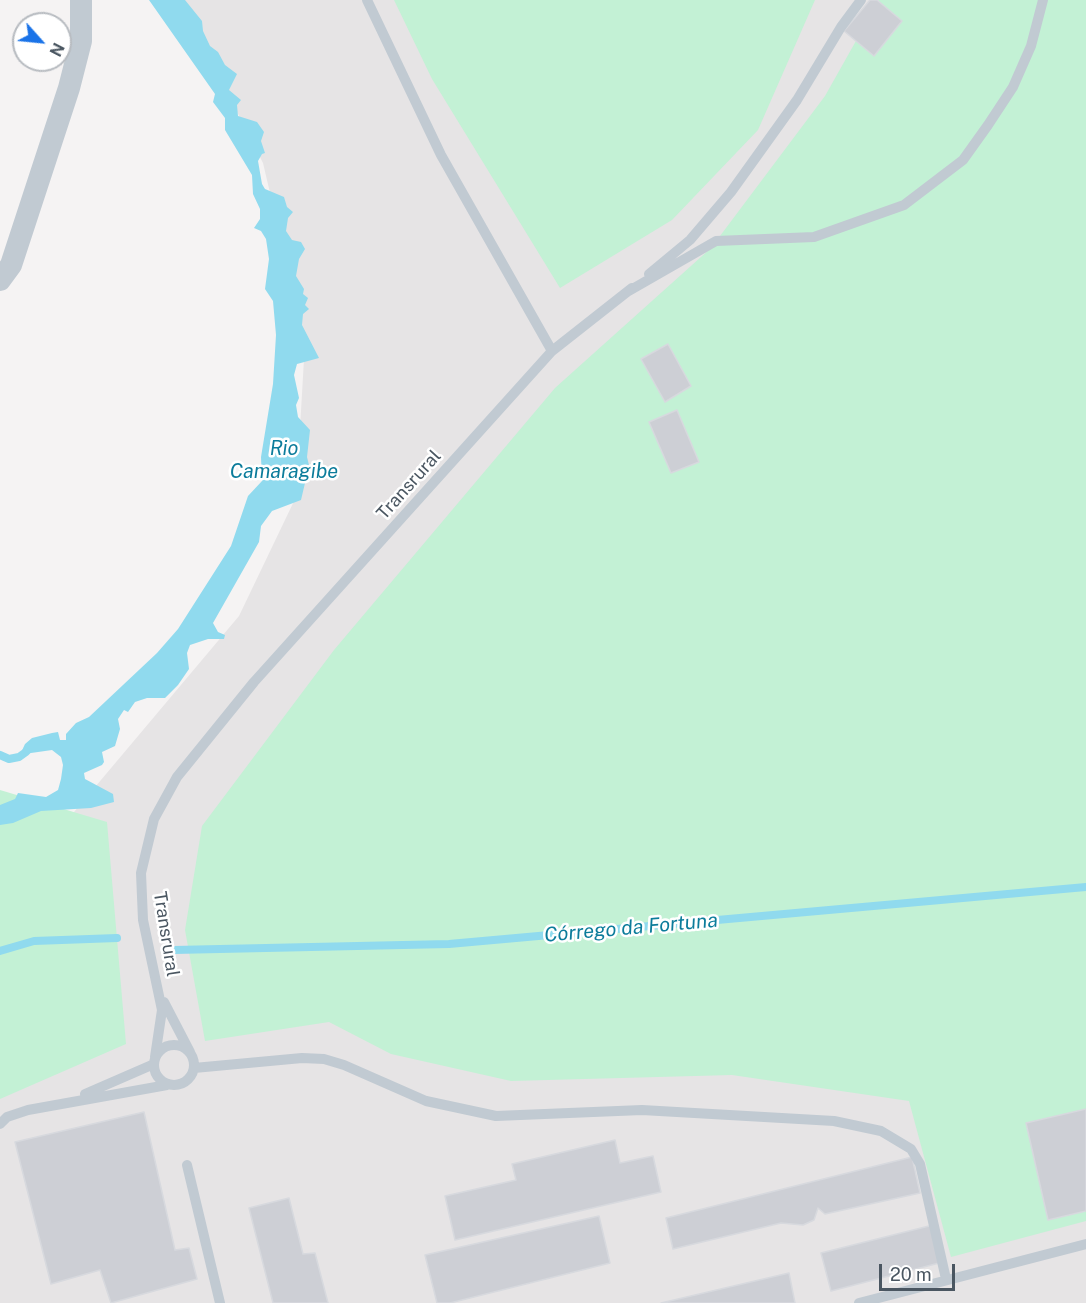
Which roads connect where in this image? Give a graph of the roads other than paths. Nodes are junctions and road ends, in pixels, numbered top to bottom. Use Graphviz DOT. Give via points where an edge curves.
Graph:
graph roads {
  1 [pos="81,0"];
  2 [pos="367,0"];
  3 [pos="861,0"];
  4 [pos="1043,0"];
  5 [pos="0,280"];
  6 [pos="627,292"];
  7 [pos="552,351"];
  8 [pos="157,988"];
  9 [pos="154,1060"];
  10 [pos="193,1063"];
  11 [pos="167,1085"];
  12 [pos="56,1104"];
  13 [pos="0,1124"];
  14 [pos="187,1166"];
  15 [pos="1086,1244"];
  16 [pos="946,1279"];
  17 [pos="220,1303"];
  18 [pos="859,1303"];
  1 -- 5 [label="street" via="81,41 69,88 11,265"];
  2 -- 7 [label="lane" via="441,155"];
  3 -- 6 [label="lane" via="797,100 731,192 690,240"];
  4 -- 6 [label="lane" via="1031,46 1013,87 988,125 963,160 904,205 814,237 716,241"];
  6 -- 7 [label="lane, Transrural"];
  7 -- 8 [label="lane, Transrural" via="254,682 177,777 154,819 141,873 143,920"];
  8 -- 9 [label="lane, Transrural" via="162,1010"];
  8 -- 10 [label="lane, Transrural"];
  9 -- 10 [label="lane" via="165,1047 177,1045 189,1052"];
  9 -- 11 [label="lane" via="157,1077"];
  9 -- 12 [label="lane"];
  10 -- 11 [label="lane" via="185,1083"];
  10 -- 16 [label="lane" via="324,1059 426,1101 496,1116 642,1110 834,1121 880,1131 911,1149 920,1164"];
  11 -- 12 [label="lane"];
  12 -- 13 [label="lane" via="7,1117"];
  14 -- 17 [label="lane"];
  15 -- 16 [label="lane"];
  16 -- 18 [label="lane"];
}
